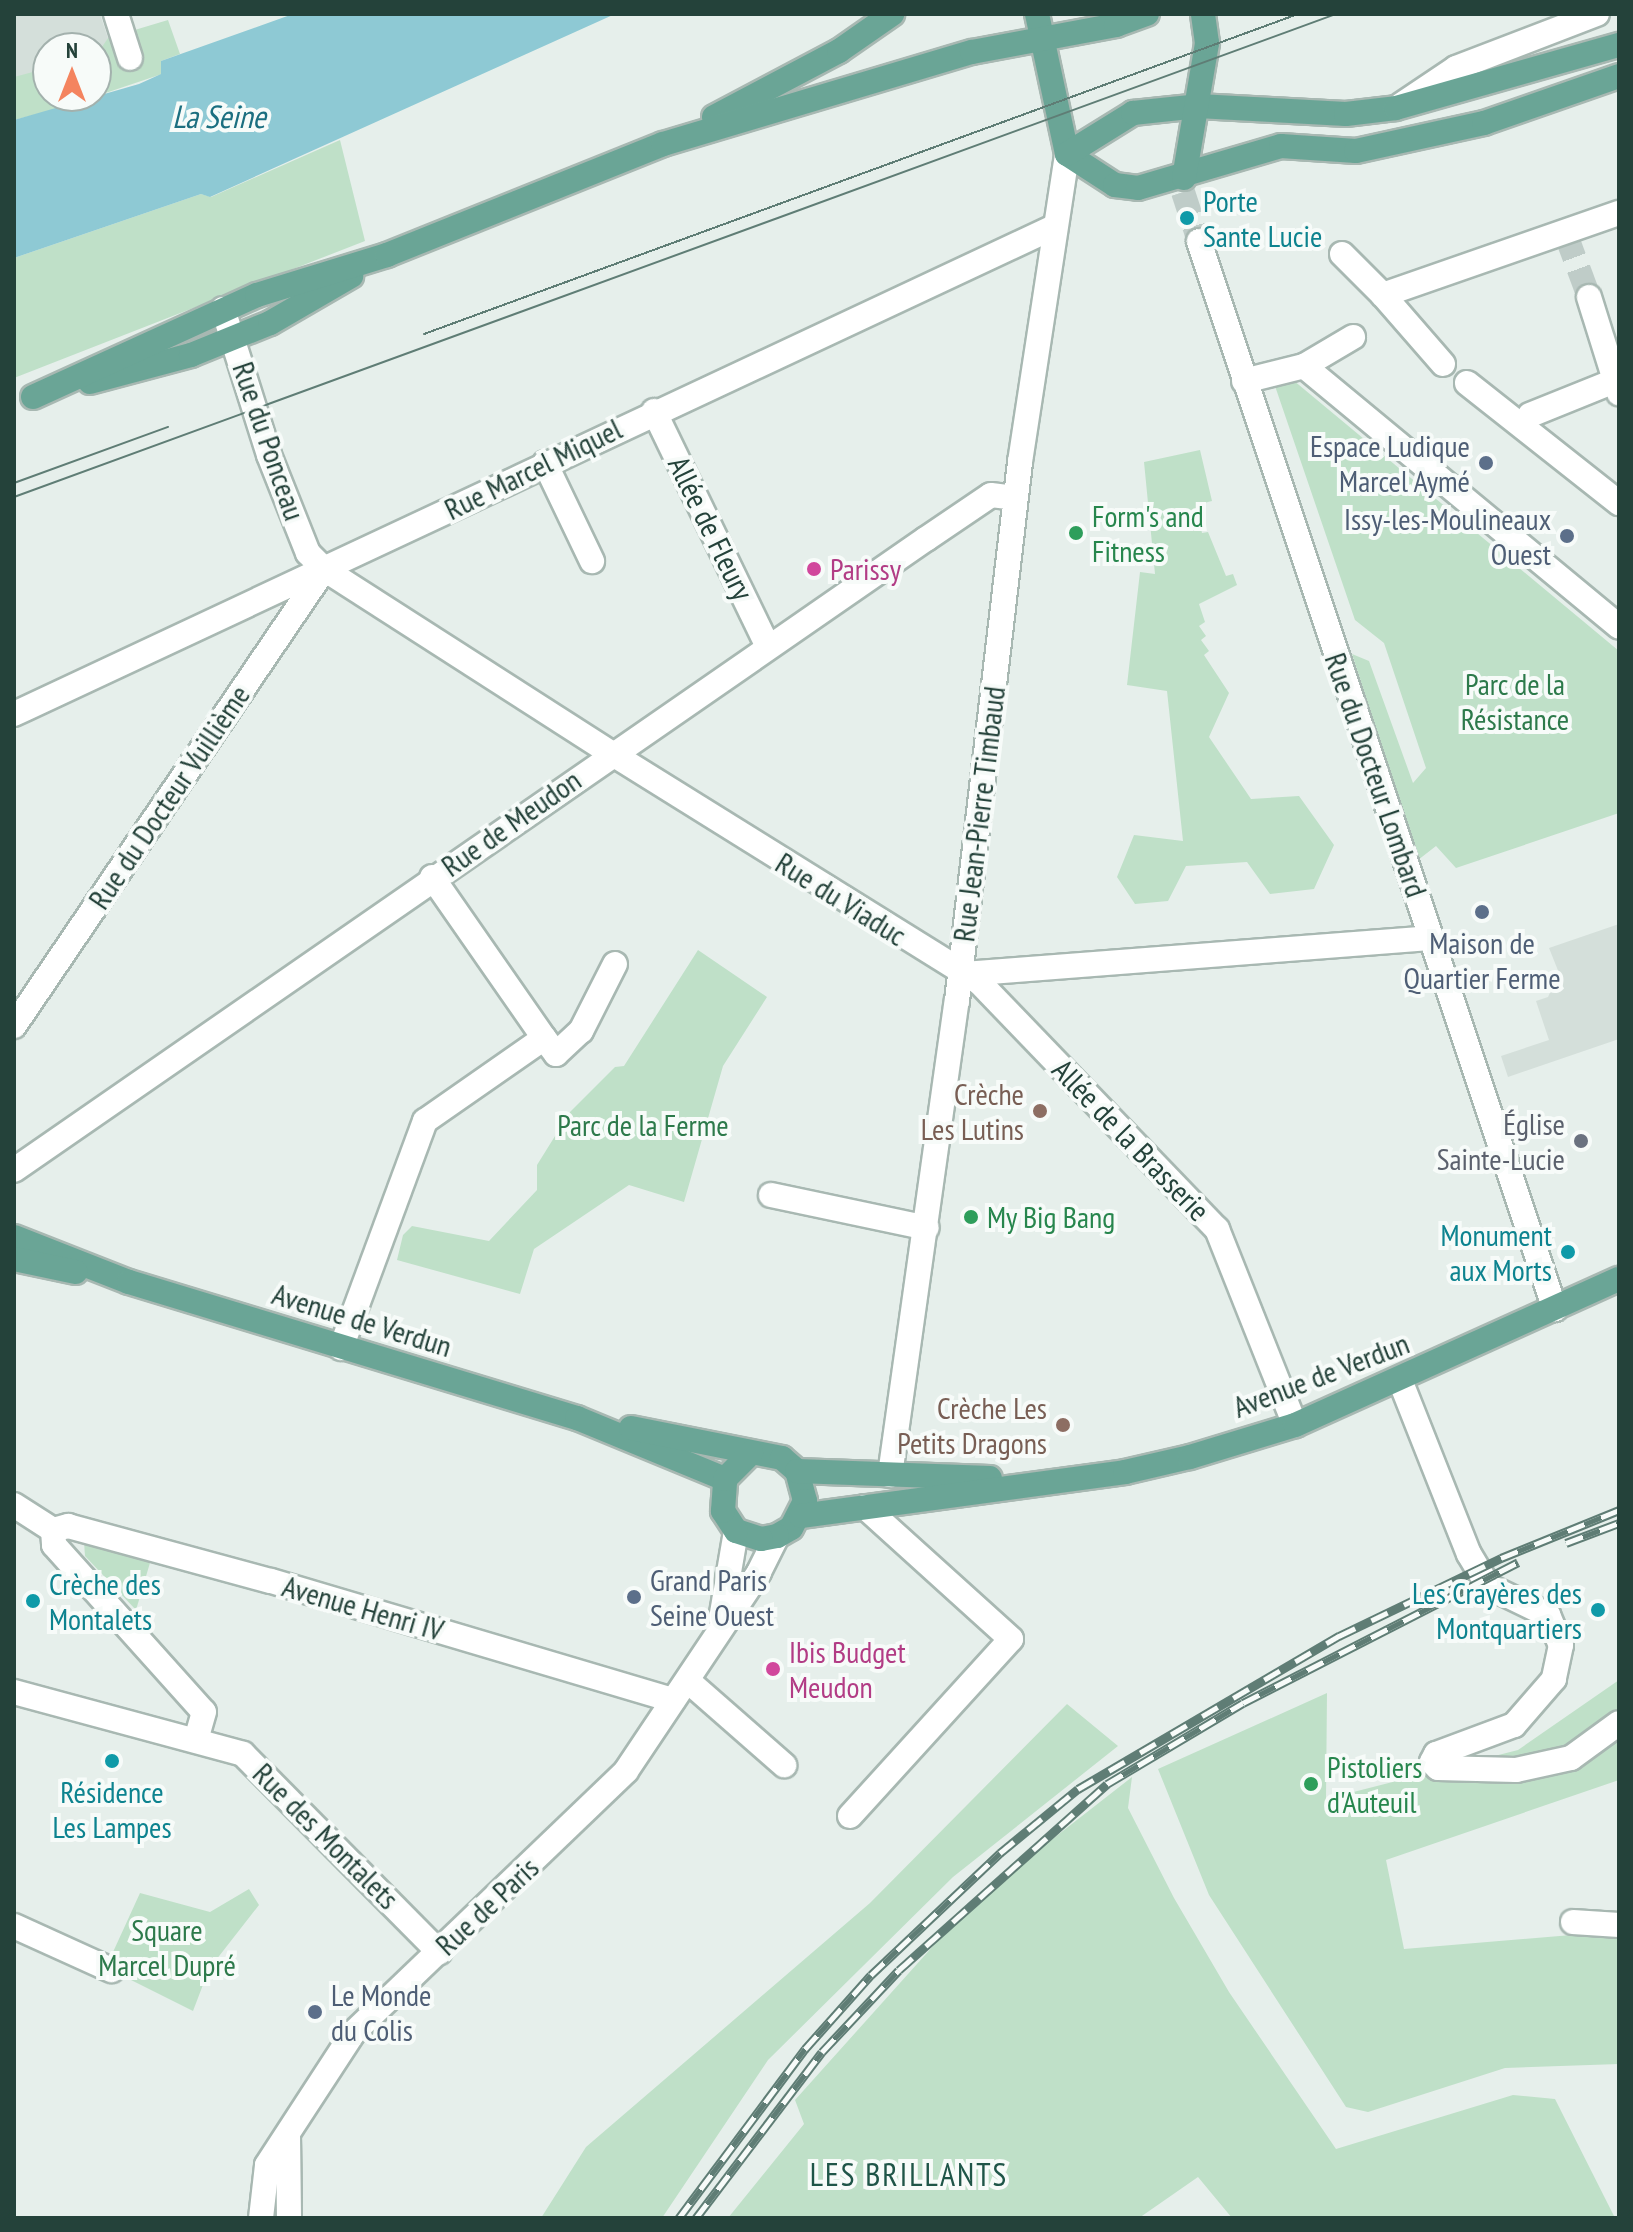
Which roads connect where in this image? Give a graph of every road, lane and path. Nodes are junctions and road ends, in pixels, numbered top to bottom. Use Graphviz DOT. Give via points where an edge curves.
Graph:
graph roads {
  1 [pos="116,14"];
  2 [pos="892,14"];
  3 [pos="1147,14"];
  4 [pos="1203,14"];
  5 [pos="1597,14"];
  6 [pos="1039,26"];
  7 [pos="1619,45"];
  8 [pos="130,58"];
  9 [pos="1619,76"];
  10 [pos="1198,106"];
  11 [pos="1396,108"];
  12 [pos="663,144"];
  13 [pos="1067,154"];
  14 [pos="1184,185"];
  15 [pos="1619,213"];
  16 [pos="1054,227"];
  17 [pos="1199,241"];
  18 [pos="1342,254"];
  19 [pos="387,255"];
  20 [pos="1383,295"];
  21 [pos="1589,297"];
  22 [pos="223,309"];
  23 [pos="235,336"];
  24 [pos="1353,337"];
  25 [pos="1443,364"];
  26 [pos="1304,366"];
  27 [pos="1244,381"];
  28 [pos="1467,383"];
  29 [pos="1618,384"];
  30 [pos="24,401"];
  31 [pos="1498,410"];
  32 [pos="654,411"];
  33 [pos="1530,415"];
  34 [pos="1539,441"];
  35 [pos="545,463"];
  36 [pos="1015,498"];
  37 [pos="1619,503"];
  38 [pos="592,561"];
  39 [pos="324,569"];
  40 [pos="248,604"];
  41 [pos="1619,627"];
  42 [pos="275,641"];
  43 [pos="767,645"];
  44 [pos="14,714"];
  45 [pos="611,753"];
  46 [pos="432,877"];
  47 [pos="1431,938"];
  48 [pos="615,964"];
  49 [pos="960,975"];
  50 [pos="14,1026"];
  51 [pos="544,1038"];
  52 [pos="14,1170"];
  53 [pos="771,1195"];
  54 [pos="927,1228"];
  55 [pos="14,1256"];
  56 [pos="1619,1279"];
  57 [pos="1555,1309"];
  58 [pos="341,1348"];
  59 [pos="1400,1380"];
  60 [pos="577,1418"];
  61 [pos="1295,1425"];
  62 [pos="751,1453"];
  63 [pos="797,1471"];
  64 [pos="890,1475"];
  65 [pos="725,1479"];
  66 [pos="1032,1481"];
  67 [pos="865,1507"];
  68 [pos="801,1516"];
  69 [pos="34,1518"];
  70 [pos="736,1531"];
  71 [pos="777,1536"];
  72 [pos="719,1627"];
  73 [pos="680,1690"];
  74 [pos="14,1692"];
  75 [pos="1619,1723"];
  76 [pos="196,1740"];
  77 [pos="784,1765"];
  78 [pos="850,1816"];
  79 [pos="1573,1922"];
  80 [pos="1619,1925"];
  81 [pos="14,1926"];
  82 [pos="439,1952"];
  83 [pos="111,1970"];
  84 [pos="289,2133"];
  85 [pos="261,2218"];
  86 [pos="289,2218"];
  1 -- 8 [label="street"];
  2 -- 12 [label="main road" via="839,51"];
  3 -- 6 [label="main road"];
  4 -- 10 [label="main road" via="1207,43"];
  5 -- 11 [label="street" via="1456,68"];
  6 -- 12 [label="main road" via="972,52"];
  6 -- 13 [label="main road"];
  7 -- 11 [label="main road"];
  9 -- 14 [label="main road" via="1484,123 1356,151 1281,146"];
  10 -- 11 [label="main road" via="1346,114"];
  10 -- 13 [label="main road" via="1133,113"];
  10 -- 14 [label="main road"];
  12 -- 19 [label="main road"];
  13 -- 14 [label="main road" via="1115,185"];
  13 -- 16 [label="street, Rue Jean-Pierre Timbaud"];
  15 -- 20 [label="street"];
  16 -- 32 [label="street, Rue Marcel Miquel"];
  16 -- 36 [label="street, Rue Jean-Pierre Timbaud"];
  17 -- 27 [label="street, Rue du Docteur Lombard"];
  18 -- 20 [label="street"];
  19 -- 22 [label="main road"];
  19 -- 23 [label="main road" via="270,323"];
  20 -- 25 [label="street"];
  21 -- 29 [label="street"];
  22 -- 23 [label="street, Rue du Ponceau"];
  22 -- 30 [label="main road"];
  23 -- 30 [label="main road" via="191,355"];
  23 -- 39 [label="street, Rue du Ponceau" via="269,455 308,553"];
  24 -- 26 [label="street"];
  26 -- 27 [label="street"];
  26 -- 41 [label="street"];
  27 -- 47 [label="street, Rue du Docteur Lombard"];
  28 -- 31 [label="street"];
  29 -- 33 [label="street"];
  31 -- 33 [label="street"];
  31 -- 34 [label="street"];
  32 -- 35 [label="street, Rue Marcel Miquel"];
  32 -- 43 [label="street, Allée de Fleury"];
  33 -- 34 [label="street"];
  34 -- 37 [label="street"];
  35 -- 38 [label="street"];
  35 -- 39 [label="street, Rue Marcel Miquel"];
  36 -- 43 [label="street, Rue de Meudon" via="991,495"];
  36 -- 49 [label="street, Rue Jean-Pierre Timbaud"];
  39 -- 40 [label="street, Rue Marcel Miquel"];
  39 -- 42 [label="street, Rue du Docteur Vuillième"];
  39 -- 45 [label="street, Rue du Viaduc"];
  40 -- 42 [label="street" via="268,619"];
  40 -- 44 [label="street, Rue Marcel Miquel"];
  42 -- 50 [label="street, Rue du Docteur Vuillième"];
  43 -- 45 [label="street, Rue de Meudon"];
  45 -- 46 [label="street, Rue de Meudon"];
  45 -- 49 [label="street, Rue du Viaduc"];
  46 -- 51 [label="street"];
  46 -- 52 [label="street, Rue de Meudon"];
  47 -- 49 [label="street"];
  47 -- 57 [label="street, Rue du Docteur Lombard"];
  48 -- 51 [label="street" via="581,1031 556,1054"];
  49 -- 54 [label="street, Rue Jean-Pierre Timbaud"];
  49 -- 61 [label="street, Allée de la Brasserie" via="990,992 1217,1229"];
  51 -- 58 [label="street" via="425,1121"];
  53 -- 54 [label="street"];
  54 -- 64 [label="street, Rue Jean-Pierre Timbaud"];
  55 -- 58 [label="main road, Avenue de Verdun" via="129,1282"];
  56 -- 57 [label="main road, Avenue de Verdun"];
  57 -- 59 [label="main road, Avenue de Verdun"];
  58 -- 60 [label="main road, Avenue de Verdun"];
  59 -- 61 [label="main road, Avenue de Verdun"];
  59 -- 75 [label="street" via="1469,1554 1488,1586 1548,1615 1561,1645 1554,1679 1514,1725 1436,1754 1432,1762 1438,1768 1516,1770 1571,1758"];
  60 -- 62 [label="main road, Avenue de Verdun"];
  60 -- 65 [label="main road, Avenue de Verdun"];
  61 -- 66 [label="main road, Avenue de Verdun" via="1125,1472"];
  62 -- 63 [label="main road" via="782,1458"];
  62 -- 65 [label="main road"];
  63 -- 64 [label="main road, Avenue de Verdun"];
  63 -- 68 [label="main road" via="804,1485"];
  64 -- 66 [label="main road, Avenue de Verdun"];
  65 -- 70 [label="main road" via="723,1511"];
  66 -- 67 [label="main road, Avenue de Verdun"];
  67 -- 68 [label="main road, Avenue de Verdun"];
  67 -- 78 [label="street" via="1011,1639"];
  68 -- 71 [label="main road"];
  69 -- 73 [label="street, Avenue Henri IV"];
  69 -- 76 [label="street, Avenue Henri IV" via="204,1712"];
  70 -- 71 [label="main road" via="761,1539"];
  70 -- 72 [label="street, Rue de Paris"];
  71 -- 72 [label="street, Rue de Paris" via="759,1572"];
  72 -- 73 [label="street, Rue de Paris"];
  73 -- 77 [label="street"];
  73 -- 82 [label="street, Rue de Paris" via="626,1771"];
  74 -- 76 [label="street, Rue des Montalets"];
  76 -- 82 [label="street, Rue des Montalets" via="258,1764"];
  79 -- 80 [label="street"];
  81 -- 83 [label="street"];
  82 -- 84 [label="street, Rue de Paris" via="353,2033"];
  84 -- 85 [label="street, Rue de Paris" via="267,2165"];
  84 -- 86 [label="street"];
}
